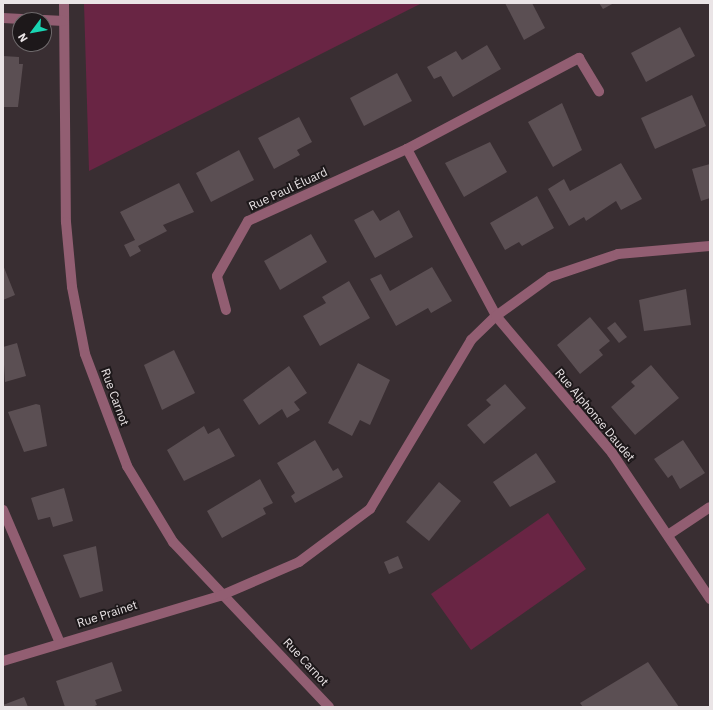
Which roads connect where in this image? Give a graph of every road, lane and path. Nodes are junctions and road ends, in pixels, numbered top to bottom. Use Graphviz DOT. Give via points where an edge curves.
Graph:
graph roads {
  1 [pos="64,3"];
  2 [pos="52,20"];
  3 [pos="64,21"];
  4 [pos="599,91"];
  5 [pos="407,149"];
  6 [pos="710,246"];
  7 [pos="226,310"];
  8 [pos="496,316"];
  9 [pos="710,507"];
  10 [pos="3,510"];
  11 [pos="668,535"];
  12 [pos="220,596"];
  13 [pos="710,599"];
  14 [pos="60,643"];
  15 [pos="3,661"];
  16 [pos="329,707"];
  1 -- 3 [label="street, Rue Carnot"];
  2 -- 3 [label="street"];
  3 -- 12 [label="street, Rue Carnot" via="66,222 85,354 127,466 173,542"];
  4 -- 5 [label="street, Rue Paul Éluard" via="579,58"];
  5 -- 7 [label="street, Rue Paul Éluard" via="248,221 217,276"];
  5 -- 8 [label="street"];
  6 -- 8 [label="street, Rue Prainet" via="618,254 550,277"];
  8 -- 11 [label="street, Rue Alphonse Daudet" via="612,453"];
  8 -- 12 [label="street, Rue Prainet" via="472,340 370,509 299,562"];
  9 -- 11 [label="street"];
  10 -- 14 [label="street"];
  11 -- 13 [label="street, Rue Alphonse Daudet"];
  12 -- 14 [label="street, Rue Prainet"];
  12 -- 16 [label="street, Rue Carnot"];
  14 -- 15 [label="street, Rue Prainet"];
}
